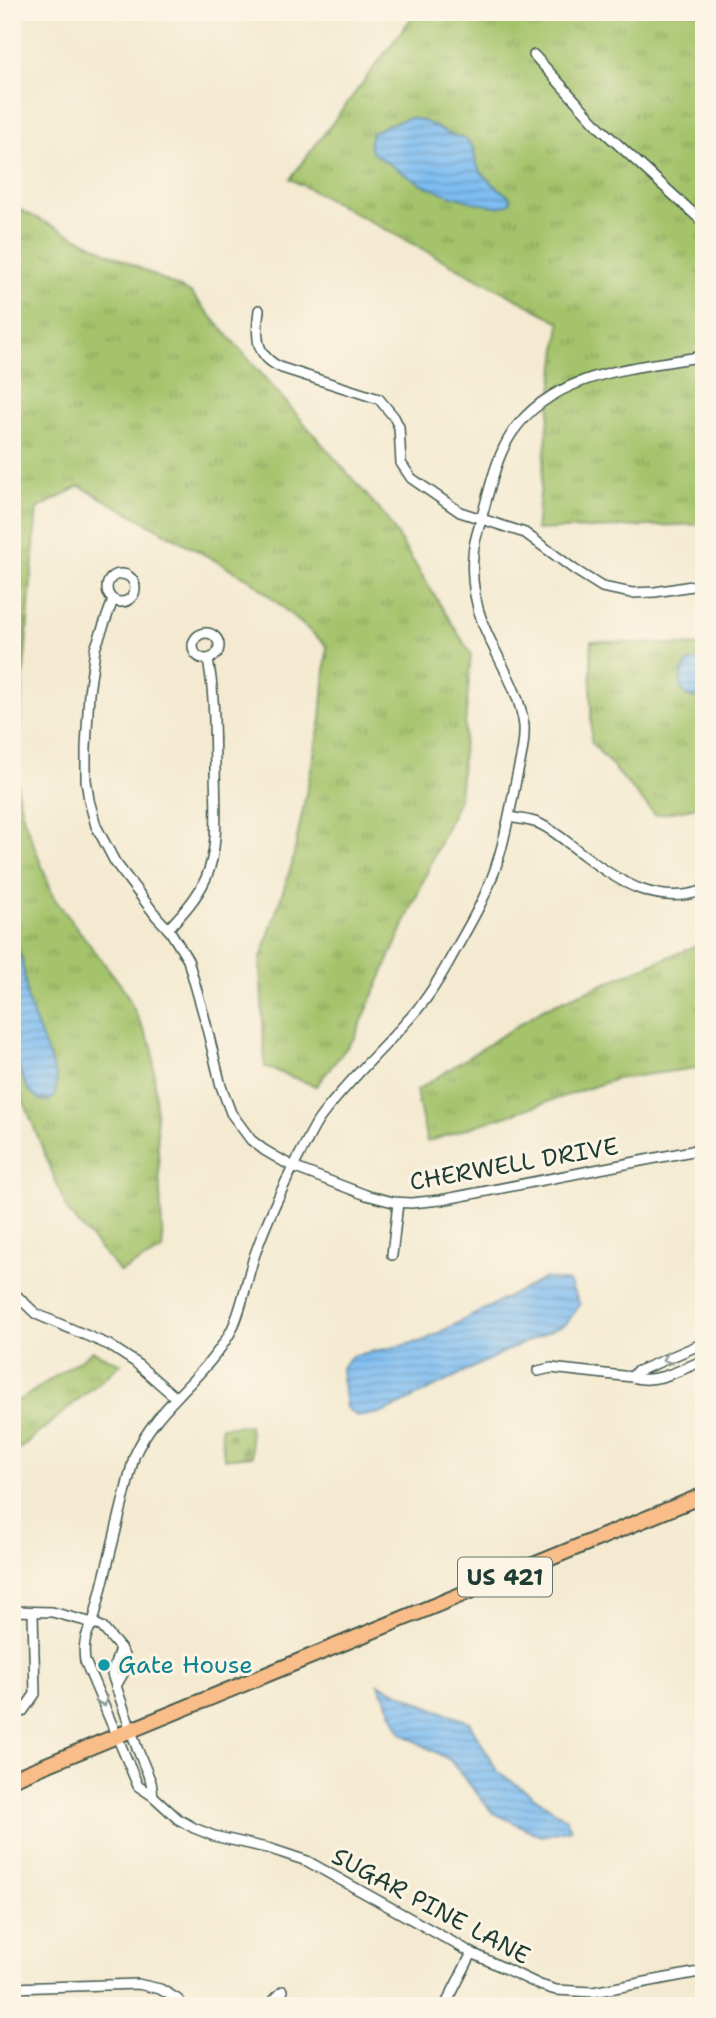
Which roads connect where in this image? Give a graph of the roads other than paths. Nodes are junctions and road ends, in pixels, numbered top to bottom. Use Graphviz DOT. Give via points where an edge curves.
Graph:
graph roads {
  1 [pos="534,55"];
  2 [pos="704,223"];
  3 [pos="259,310"];
  4 [pos="704,356"];
  5 [pos="482,518"];
  6 [pos="704,584"];
  7 [pos="113,600"];
  8 [pos="208,660"];
  9 [pos="509,817"];
  10 [pos="704,890"];
  11 [pos="168,929"];
  12 [pos="704,1145"];
  13 [pos="293,1167"];
  14 [pos="398,1203"];
  15 [pos="392,1255"];
  16 [pos="12,1291"];
  17 [pos="704,1343"];
  18 [pos="704,1360"];
  19 [pos="538,1371"];
  20 [pos="632,1377"];
  21 [pos="175,1397"];
  22 [pos="704,1495"];
  23 [pos="12,1611"];
  24 [pos="33,1613"];
  25 [pos="93,1623"];
  26 [pos="12,1717"];
  27 [pos="124,1732"];
  28 [pos="12,1779"];
  29 [pos="472,1953"];
  30 [pos="704,1971"];
  31 [pos="12,1988"];
  32 [pos="283,1991"];
  33 [pos="184,2006"];
  34 [pos="268,2006"];
  35 [pos="445,2006"];
  1 -- 2 [label="street" via="600,128"];
  3 -- 5 [label="street" via="257,338 272,364 379,399 399,427 405,472 453,508"];
  4 -- 5 [label="street" via="592,377 557,391 512,432 495,468"];
  5 -- 6 [label="street" via="525,533 602,587 632,593"];
  5 -- 9 [label="street" via="473,553 475,599 517,699 524,730"];
  7 -- 11 [label="street, CHERWELL DRIVE" via="94,649 86,748 89,800 96,826 115,862"];
  8 -- 11 [label="street" via="215,718 211,861 198,894"];
  9 -- 10 [label="street" via="548,828 626,884 673,896"];
  9 -- 13 [label="street" via="479,909 449,962 423,1004 319,1120"];
  11 -- 13 [label="street, CHERWELL DRIVE" via="188,960 231,1113 251,1140"];
  12 -- 14 [label="street, CHERWELL DRIVE" via="441,1200"];
  13 -- 14 [label="street, CHERWELL DRIVE"];
  13 -- 21 [label="street" via="263,1232 227,1338 198,1377"];
  14 -- 15 [label="street"];
  16 -- 21 [label="street" via="36,1314 109,1345"];
  17 -- 20 [label="street, one-way"];
  18 -- 20 [label="street" via="654,1378"];
  19 -- 20 [label="street" via="551,1368"];
  21 -- 25 [label="street" via="148,1429 134,1457"];
  22 -- 27 [label="main road, US 421"];
  23 -- 24 [label="street"];
  24 -- 25 [label="street" via="52,1612"];
  24 -- 26 [label="street" via="35,1694 23,1711"];
  25 -- 27 [label="street, one-way" via="85,1642 85,1661"];
  25 -- 27 [label="street" via="126,1659 116,1686"];
  27 -- 28 [label="main road, US 421"];
  27 -- 29 [label="street, SUGAR PINE LANE" via="152,1782 153,1796 178,1819 214,1836 307,1861"];
  29 -- 30 [label="street, SUGAR PINE LANE" via="556,1990 593,1992"];
  29 -- 35 [label="street"];
  31 -- 33 [label="street" via="138,1984 160,1989"];
  32 -- 34 [label="street"];
}
